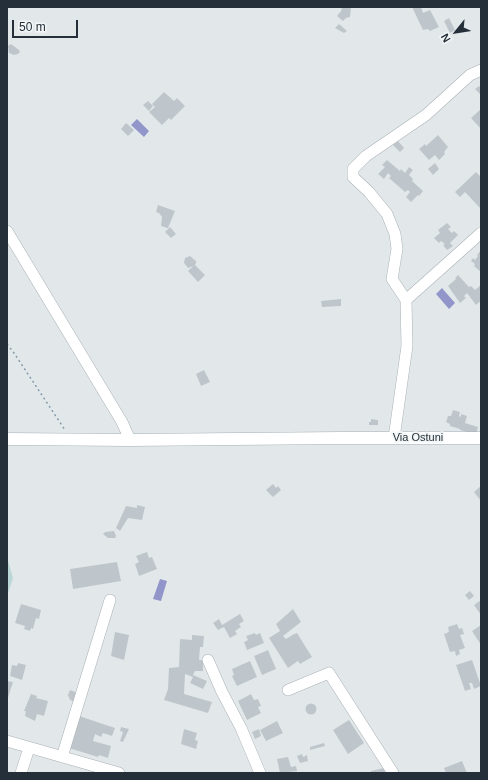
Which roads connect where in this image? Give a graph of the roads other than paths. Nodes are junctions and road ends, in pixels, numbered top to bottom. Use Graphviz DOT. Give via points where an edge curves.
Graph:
graph roads {
  1 [pos="481,70"];
  2 [pos="7,231"];
  3 [pos="481,233"];
  4 [pos="406,300"];
  5 [pos="394,438"];
  6 [pos="481,438"];
  7 [pos="7,439"];
  8 [pos="130,440"];
  9 [pos="110,600"];
  10 [pos="208,660"];
  11 [pos="288,690"];
  12 [pos="7,741"];
  13 [pos="29,748"];
  14 [pos="62,757"];
  15 [pos="21,773"];
  16 [pos="119,773"];
  17 [pos="260,773"];
  18 [pos="393,773"];
  1 -- 4 [label="street" via="470,75 426,115 366,156 353,169 353,177 387,214 395,234 397,249 392,278"];
  2 -- 8 [label="street" via="122,422"];
  3 -- 4 [label="street"];
  4 -- 5 [label="street" via="407,346"];
  5 -- 6 [label="main road, Via Ostuni"];
  5 -- 8 [label="main road, Via Ostuni"];
  7 -- 8 [label="main road, Via Ostuni"];
  9 -- 14 [label="street"];
  10 -- 17 [label="street"];
  11 -- 18 [label="street" via="329,673"];
  12 -- 13 [label="street"];
  13 -- 14 [label="street"];
  13 -- 15 [label="street"];
  14 -- 16 [label="street"];
}
